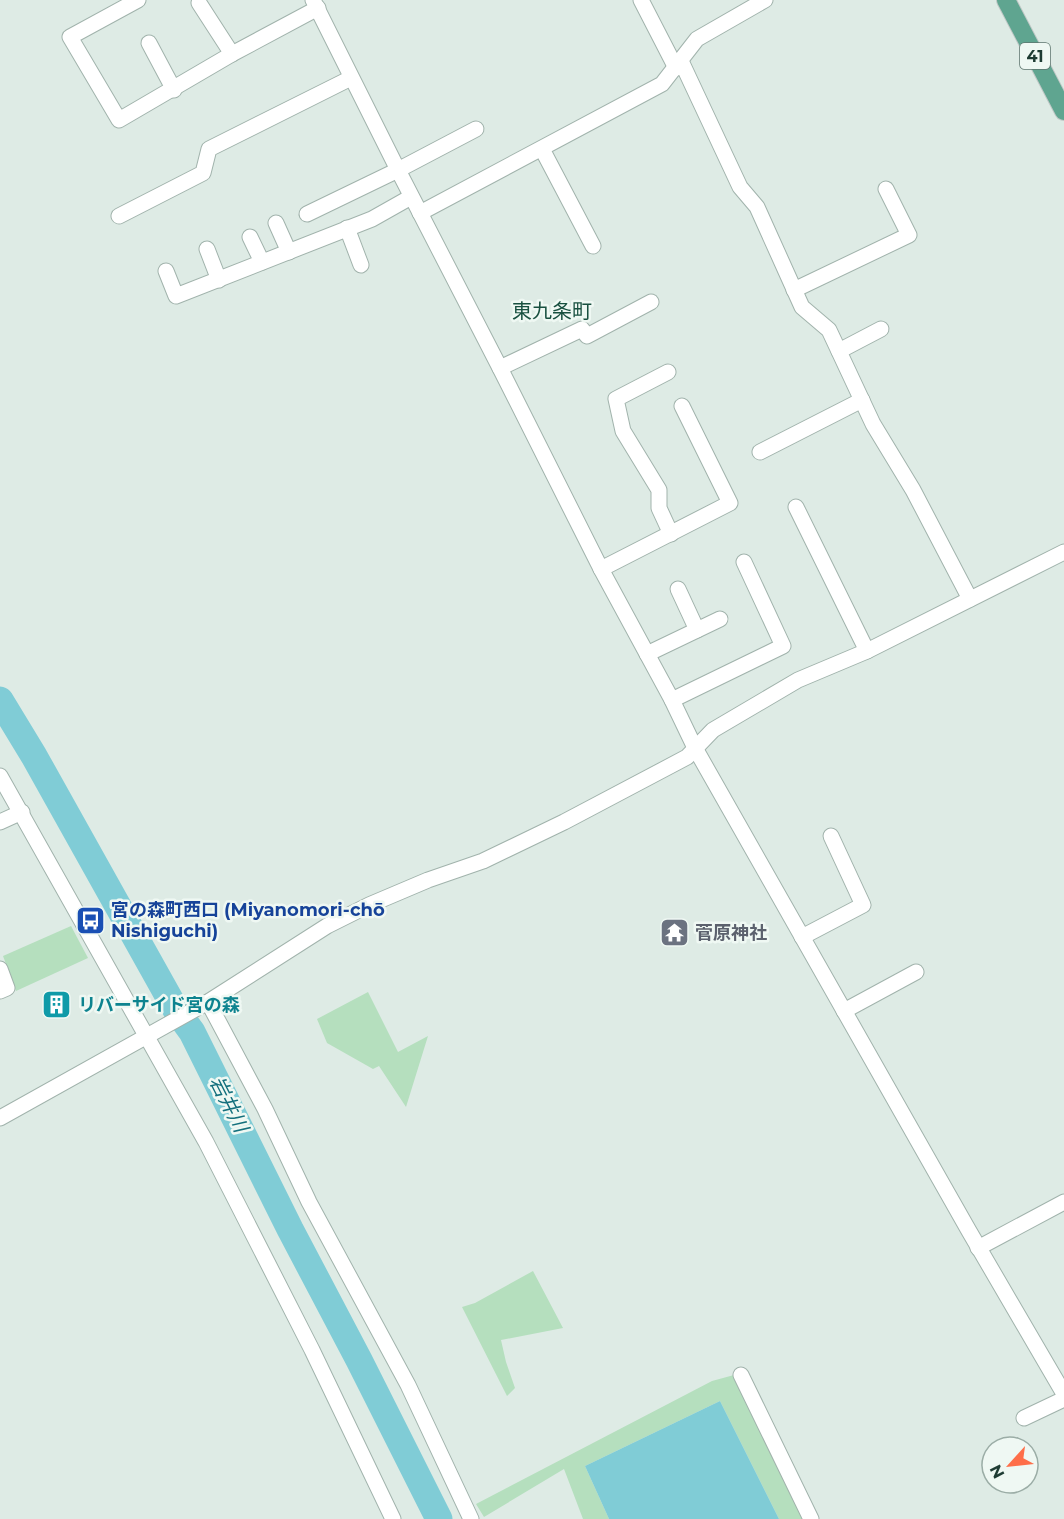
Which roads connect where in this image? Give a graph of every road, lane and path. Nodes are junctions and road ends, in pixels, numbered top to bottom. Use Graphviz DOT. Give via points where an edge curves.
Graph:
graph roads {
  1 [pos="138,0"];
  2 [pos="641,0"];
  3 [pos="765,0"];
  4 [pos="1006,0"];
  5 [pos="199,3"];
  6 [pos="316,4"];
  7 [pos="149,43"];
  8 [pos="232,54"];
  9 [pos="679,64"];
  10 [pos="351,78"];
  11 [pos="174,90"];
  12 [pos="1063,109"];
  13 [pos="476,129"];
  14 [pos="542,149"];
  15 [pos="398,170"];
  16 [pos="886,189"];
  17 [pos="411,197"];
  18 [pos="420,213"];
  19 [pos="307,214"];
  20 [pos="119,216"];
  21 [pos="276,223"];
  22 [pos="348,228"];
  23 [pos="250,237"];
  24 [pos="593,246"];
  25 [pos="207,249"];
  26 [pos="289,252"];
  27 [pos="262,262"];
  28 [pos="361,265"];
  29 [pos="166,271"];
  30 [pos="219,280"];
  31 [pos="794,290"];
  32 [pos="651,302"];
  33 [pos="882,329"];
  34 [pos="839,351"];
  35 [pos="500,368"];
  36 [pos="668,372"];
  37 [pos="862,400"];
  38 [pos="682,406"];
  39 [pos="760,452"];
  40 [pos="796,507"];
  41 [pos="671,534"];
  42 [pos="1064,552"];
  43 [pos="744,562"];
  44 [pos="601,569"];
  45 [pos="678,589"];
  46 [pos="970,599"];
  47 [pos="720,619"];
  48 [pos="696,630"];
  49 [pos="867,651"];
  50 [pos="647,654"];
  51 [pos="672,700"];
  52 [pos="695,748"];
  53 [pos="0,776"];
  54 [pos="21,812"];
  55 [pos="0,822"];
  56 [pos="831,836"];
  57 [pos="802,937"];
  58 [pos="0,969"];
  59 [pos="916,972"];
  60 [pos="0,991"];
  61 [pos="204,1004"];
  62 [pos="844,1011"];
  63 [pos="152,1034"];
  64 [pos="0,1118"];
  65 [pos="1064,1202"];
  66 [pos="978,1248"];
  67 [pos="741,1375"];
  68 [pos="1064,1396"];
  69 [pos="1024,1418"];
  70 [pos="393,1519"];
  71 [pos="471,1519"];
  72 [pos="812,1519"];
  1 -- 11 [label="street" via="70,37 119,120"];
  2 -- 9 [label="street"];
  3 -- 9 [label="street" via="698,39"];
  4 -- 12 [label="main road, 41"];
  5 -- 8 [label="street"];
  6 -- 8 [label="street"];
  6 -- 10 [label="street"];
  7 -- 11 [label="street"];
  8 -- 11 [label="street"];
  9 -- 14 [label="street" via="662,84"];
  9 -- 31 [label="street" via="740,187 757,207"];
  10 -- 15 [label="street"];
  10 -- 20 [label="street" via="209,148 203,173"];
  13 -- 15 [label="street"];
  14 -- 18 [label="street"];
  14 -- 24 [label="street"];
  15 -- 17 [label="street"];
  15 -- 19 [label="street"];
  16 -- 31 [label="street" via="909,235"];
  17 -- 18 [label="street"];
  17 -- 22 [label="street"];
  18 -- 35 [label="street"];
  21 -- 26 [label="street"];
  22 -- 26 [label="street"];
  22 -- 28 [label="street"];
  23 -- 27 [label="street"];
  25 -- 30 [label="street"];
  26 -- 27 [label="street"];
  27 -- 30 [label="street"];
  29 -- 30 [label="street" via="176,296"];
  31 -- 34 [label="street" via="802,307 829,330"];
  32 -- 35 [label="street" via="587,336 582,328"];
  33 -- 34 [label="street"];
  34 -- 37 [label="street"];
  35 -- 44 [label="street"];
  36 -- 41 [label="street" via="616,399 623,431 659,490 659,508"];
  37 -- 39 [label="street"];
  37 -- 46 [label="street"];
  38 -- 41 [label="street" via="730,503"];
  40 -- 49 [label="street"];
  41 -- 44 [label="street"];
  42 -- 46 [label="street"];
  43 -- 51 [label="street" via="783,646"];
  44 -- 50 [label="street"];
  45 -- 48 [label="street"];
  46 -- 49 [label="street"];
  47 -- 48 [label="street"];
  48 -- 50 [label="street"];
  49 -- 52 [label="street" via="798,680 713,730"];
  50 -- 51 [label="street"];
  51 -- 52 [label="street"];
  52 -- 57 [label="street"];
  52 -- 61 [label="street" via="687,757 564,822 483,861 418,884 327,926"];
  53 -- 54 [label="street"];
  54 -- 55 [label="street"];
  54 -- 63 [label="street"];
  56 -- 57 [label="street" via="863,905"];
  57 -- 62 [label="street"];
  58 -- 60 [label="street" via="7,988"];
  59 -- 62 [label="street"];
  61 -- 63 [label="street"];
  61 -- 71 [label="street" via="265,1109 309,1202 408,1385"];
  62 -- 66 [label="street"];
  63 -- 64 [label="street"];
  63 -- 70 [label="street"];
  65 -- 66 [label="street"];
  66 -- 68 [label="street"];
  67 -- 72 [label="street"];
  68 -- 69 [label="street"];
}
